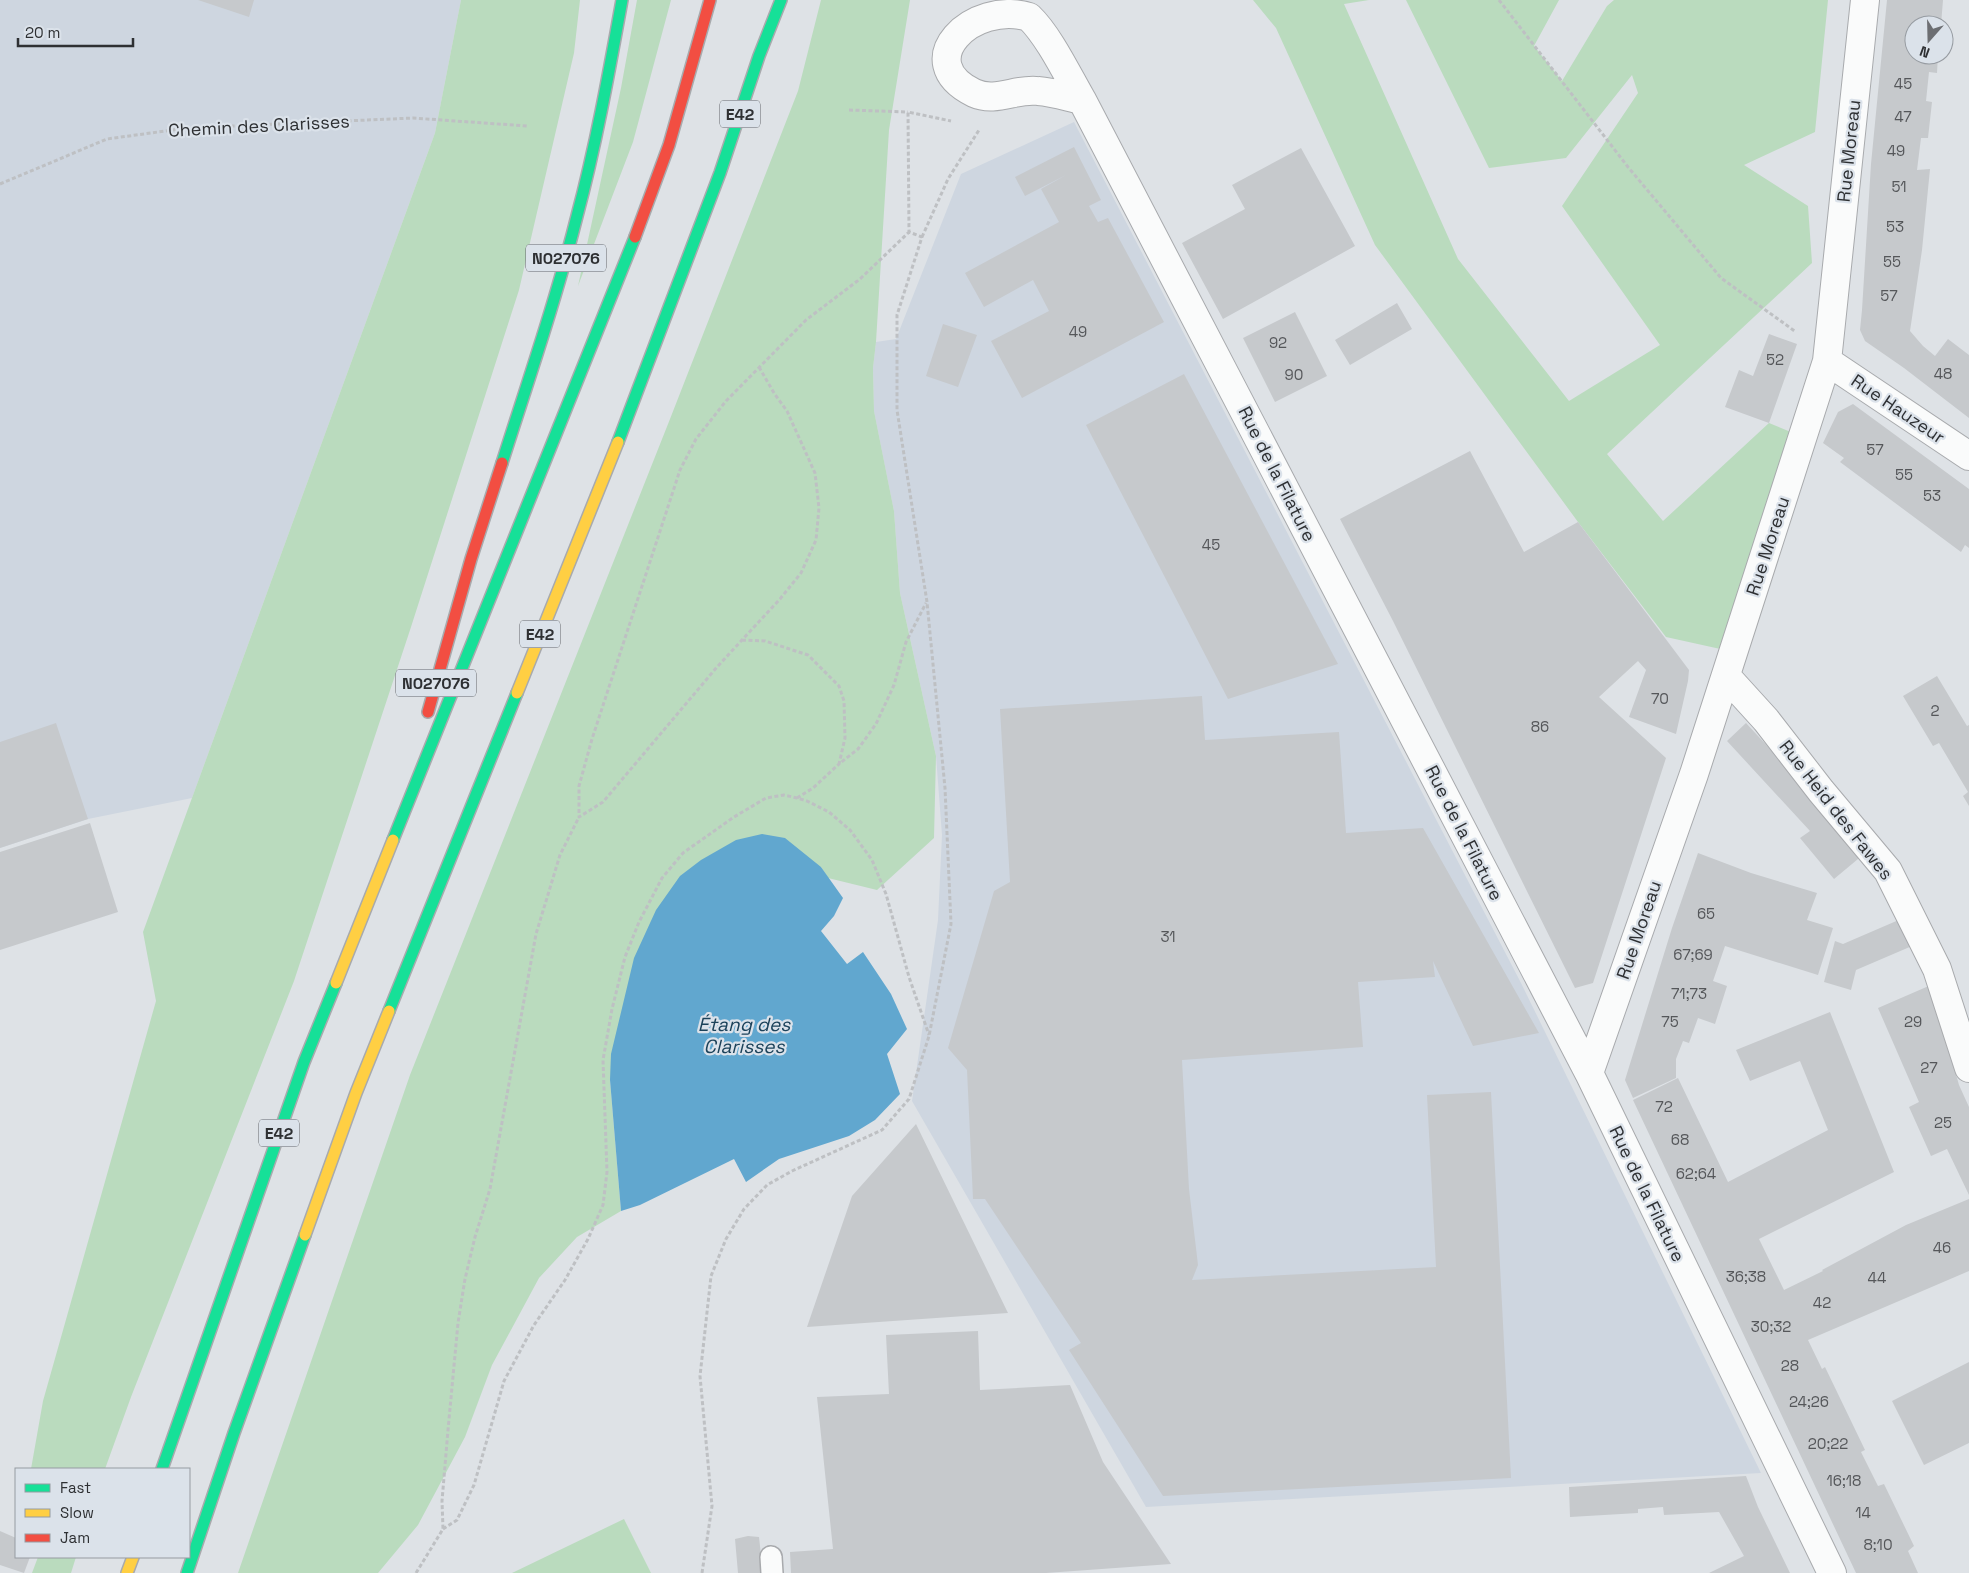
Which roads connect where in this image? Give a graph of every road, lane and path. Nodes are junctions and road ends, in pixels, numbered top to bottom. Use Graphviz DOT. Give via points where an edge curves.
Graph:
graph roads {
  1 [pos="622,0"];
  2 [pos="710,0"];
  3 [pos="768,0"];
  4 [pos="781,0"];
  5 [pos="1499,0"];
  6 [pos="1865,0"];
  7 [pos="759,56"];
  8 [pos="997,97"];
  9 [pos="1082,100"];
  10 [pos="848,110"];
  11 [pos="908,112"];
  12 [pos="952,121"];
  13 [pos="527,126"];
  14 [pos="970,128"];
  15 [pos="979,131"];
  16 [pos="0,184"];
  17 [pos="909,232"];
  18 [pos="922,237"];
  19 [pos="1828,361"];
  20 [pos="759,367"];
  21 [pos="1969,456"];
  22 [pos="927,602"];
  23 [pos="742,640"];
  24 [pos="1726,676"];
  25 [pos="425,721"];
  26 [pos="417,750"];
  27 [pos="839,764"];
  28 [pos="797,798"];
  29 [pos="579,817"];
  30 [pos="386,855"];
  31 [pos="929,1036"];
  32 [pos="1969,1068"];
  33 [pos="1589,1073"];
  34 [pos="162,1468"];
  35 [pos="443,1529"];
  36 [pos="133,1558"];
  37 [pos="127,1573"];
  38 [pos="187,1573"];
  39 [pos="416,1573"];
  40 [pos="702,1573"];
  41 [pos="1832,1573"];
  1 -- 25 [label="highway, N027076" via="600,117 570,244 542,343 486,510"];
  2 -- 30 [label="highway, E42" via="669,144 617,286"];
  3 -- 7 [label="highway, E42"];
  4 -- 7 [label="highway"];
  5 -- 19 [label="path" via="1628,167 1721,278 1800,336"];
  6 -- 19 [label="street, Rue Moreau"];
  7 -- 38 [label="highway, E42" via="720,173 605,475 356,1093"];
  8 -- 9 [label="street, Rue de la Filature" via="1037,90"];
  8 -- 9 [label="street, Rue de la Filature" via="975,93 963,85 951,69 947,49 952,29 963,14 980,4 992,2 1016,7 1041,29"];
  8 -- 15 [label="path"];
  9 -- 33 [label="street, Rue de la Filature"];
  10 -- 11 [label="path"];
  11 -- 12 [label="path"];
  11 -- 17 [label="path"];
  13 -- 16 [label="path, Chemin des Clarisses" via="413,118 187,128 107,139"];
  14 -- 15 [label="path"];
  15 -- 18 [label="path" via="948,179"];
  17 -- 18 [label="path"];
  17 -- 20 [label="path" via="860,279 806,320"];
  18 -- 22 [label="path" via="898,316 897,410"];
  19 -- 21 [label="street, Rue Hauzeur"];
  19 -- 24 [label="street, Rue Moreau"];
  20 -- 23 [label="path" via="797,431 815,473 819,508 816,540 801,573"];
  20 -- 29 [label="path" via="696,439 680,470 592,739 579,786"];
  22 -- 27 [label="path" via="906,642 894,685 876,724 858,749"];
  22 -- 31 [label="path" via="945,788 951,924"];
  23 -- 27 [label="path" via="765,641 808,655 839,686 844,701 845,738"];
  23 -- 29 [label="path" via="603,802"];
  24 -- 32 [label="street, Rue Heid des Fawes" via="1766,720 1888,871 1937,969"];
  24 -- 33 [label="street, Rue Moreau"];
  26 -- 30 [label="highway"];
  27 -- 28 [label="path"];
  28 -- 31 [label="path" via="829,812 850,830 872,860 886,894"];
  28 -- 35 [label="path" via="784,795 766,798 684,853 662,878 638,922 625,957 602,1060 607,1172 603,1205 565,1280 534,1325 504,1381 474,1485 457,1520"];
  29 -- 35 [label="path" via="560,855 536,934 490,1189 465,1279 448,1430"];
  30 -- 34 [label="highway, E42" via="304,1062"];
  31 -- 40 [label="path" via="908,1099 882,1130 767,1185 744,1209 726,1239 712,1276 700,1376 712,1506"];
  33 -- 41 [label="street, Rue de la Filature"];
  35 -- 39 [label="path"];
  36 -- 37 [label="highway"];
}
